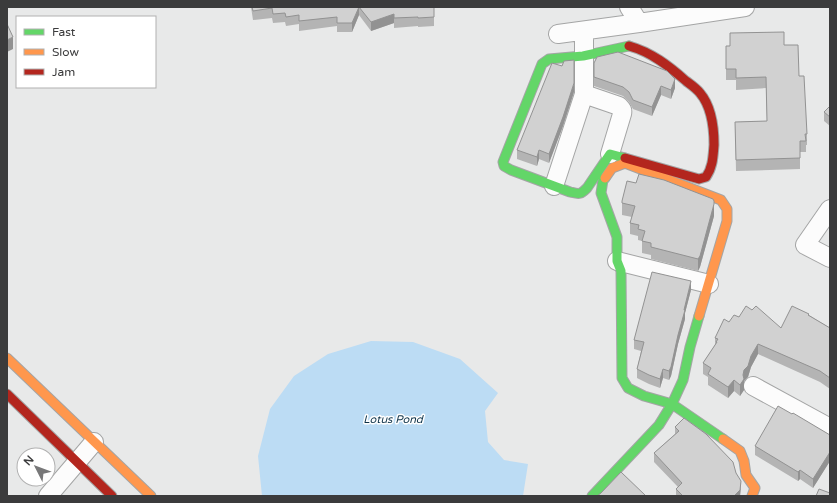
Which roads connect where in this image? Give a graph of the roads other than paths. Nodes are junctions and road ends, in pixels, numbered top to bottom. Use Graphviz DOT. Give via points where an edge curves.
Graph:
graph roads {
  1 [pos="629,7"];
  2 [pos="745,7"];
  3 [pos="639,23"];
  4 [pos="584,31"];
  5 [pos="558,34"];
  6 [pos="583,56"];
  7 [pos="584,94"];
  8 [pos="610,154"];
  9 [pos="554,186"];
  10 [pos="830,209"];
  11 [pos="830,258"];
  12 [pos="616,261"];
  13 [pos="709,284"];
  14 [pos="7,358"];
  15 [pos="753,386"];
  16 [pos="7,394"];
  17 [pos="672,404"];
  18 [pos="830,428"];
  19 [pos="94,442"];
  20 [pos="77,462"];
  21 [pos="48,496"];
  22 [pos="112,496"];
  23 [pos="151,496"];
  24 [pos="592,496"];
  25 [pos="752,496"];
  1 -- 3 [label="street"];
  2 -- 3 [label="street"];
  3 -- 4 [label="street"];
  4 -- 5 [label="street"];
  4 -- 6 [label="street"];
  6 -- 7 [label="street"];
  6 -- 8 [label="street" via="628,46 645,51 668,65 700,93 710,113 714,132 710,171 706,177 699,179"];
  6 -- 9 [label="street" via="549,59 542,64 503,162 504,166 511,170"];
  7 -- 8 [label="street" via="619,106 623,111"];
  7 -- 9 [label="street"];
  8 -- 9 [label="street" via="583,192 578,194"];
  10 -- 11 [label="street" via="805,245"];
  12 -- 13 [label="street"];
  12 -- 13 [label="street" via="617,237 601,193 603,180 612,168 625,163 721,200 727,209 727,221"];
  12 -- 17 [label="street" via="621,272 622,378 628,388 644,396"];
  13 -- 17 [label="street" via="683,380"];
  14 -- 19 [label="street"];
  15 -- 18 [label="street"];
  16 -- 20 [label="street"];
  17 -- 24 [label="street" via="659,425"];
  17 -- 25 [label="street" via="740,451 746,475 756,488"];
  19 -- 20 [label="street"];
  19 -- 23 [label="street"];
  20 -- 21 [label="street"];
  20 -- 22 [label="street"];
}
